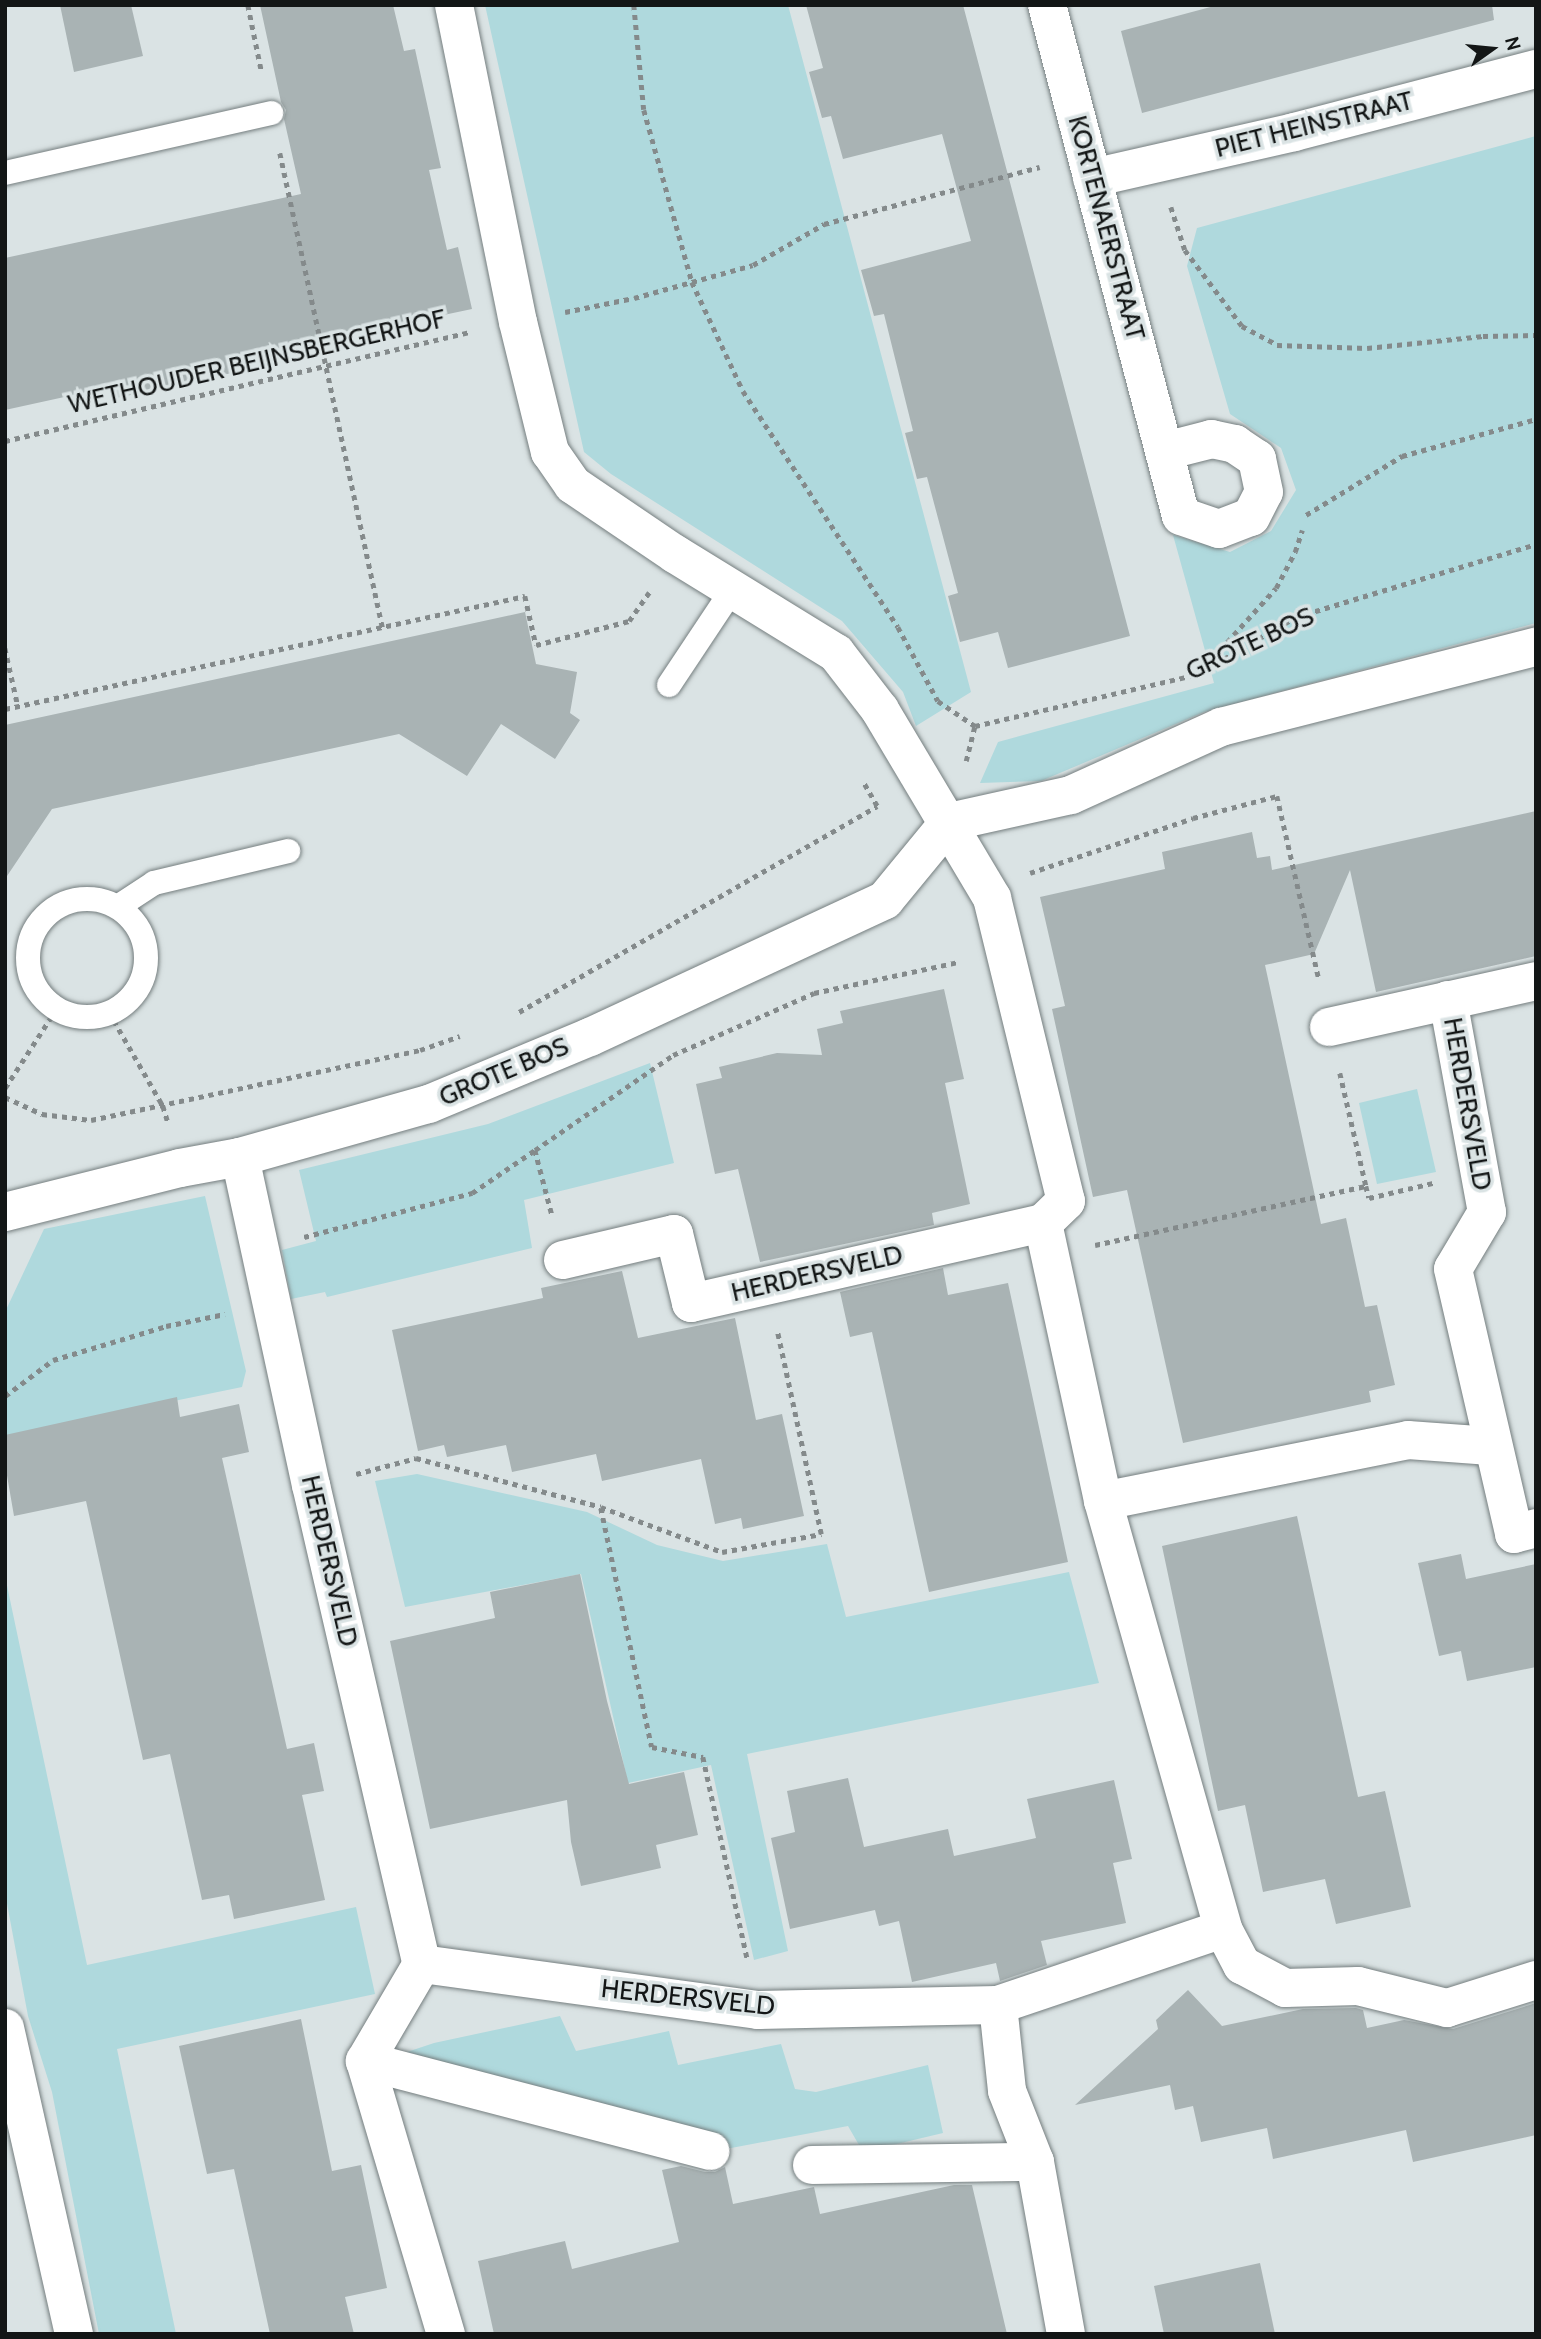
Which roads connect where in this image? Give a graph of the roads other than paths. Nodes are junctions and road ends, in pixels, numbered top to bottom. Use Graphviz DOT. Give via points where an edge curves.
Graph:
graph roads {
  1 [pos="454,5"];
  2 [pos="1047,5"];
  3 [pos="1536,69"];
  4 [pos="271,113"];
  5 [pos="5,173"];
  6 [pos="1092,178"];
  7 [pos="1165,452"];
  8 [pos="732,590"];
  9 [pos="1536,647"];
  10 [pos="669,685"];
  11 [pos="949,822"];
  12 [pos="288,850"];
  13 [pos="119,906"];
  14 [pos="1536,981"];
  15 [pos="1448,1000"];
  16 [pos="1329,1027"];
  17 [pos="240,1157"];
  18 [pos="5,1212"];
  19 [pos="1046,1239"];
  20 [pos="563,1260"];
  21 [pos="1492,1446"];
  22 [pos="1102,1501"];
  23 [pos="1536,1528"];
  24 [pos="1223,1929"];
  25 [pos="422,1964"];
  26 [pos="1536,1980"];
  27 [pos="998,2005"];
  28 [pos="5,2028"];
  29 [pos="365,2061"];
  30 [pos="710,2151"];
  31 [pos="1035,2162"];
  32 [pos="812,2165"];
  33 [pos="74,2334"];
  34 [pos="446,2334"];
  35 [pos="1066,2334"];
  1 -- 8 [label="street" via="518,322 550,452 573,485"];
  2 -- 6 [label="street, KORTENAERSTRAAT"];
  3 -- 6 [label="street, PIET HEINSTRAAT"];
  4 -- 5 [label="lane"];
  6 -- 7 [label="street, KORTENAERSTRAAT"];
  8 -- 10 [label="lane"];
  8 -- 11 [label="street" via="836,653 880,710"];
  9 -- 11 [label="street" via="1221,727 1071,795"];
  11 -- 17 [label="street, GROTE BOS" via="885,900 873,906 590,1037 429,1104"];
  11 -- 19 [label="street" via="992,898 1066,1201"];
  12 -- 13 [label="lane" via="154,883"];
  13 -- 13 [label="lane" via="143,934 147,972 127,1005 92,1020 55,1011 30,983 27,945 47,912 81,897"];
  14 -- 15 [label="street, HERDERSVELD"];
  15 -- 16 [label="street, HERDERSVELD"];
  15 -- 21 [label="street, HERDERSVELD" via="1487,1212 1453,1269"];
  17 -- 18 [label="street, GROTE BOS"];
  17 -- 25 [label="street, HERDERSVELD"];
  19 -- 20 [label="street, HERDERSVELD" via="766,1284 691,1303 674,1234"];
  19 -- 22 [label="street"];
  21 -- 22 [label="street" via="1408,1440"];
  21 -- 23 [label="street, HERDERSVELD" via="1514,1534"];
  22 -- 24 [label="street"];
  24 -- 26 [label="street" via="1242,1965 1285,1988 1358,1986 1447,2008"];
  24 -- 27 [label="street, HERDERSVELD"];
  25 -- 27 [label="street, HERDERSVELD" via="758,2010"];
  25 -- 29 [label="street"];
  27 -- 31 [label="street" via="1007,2091"];
  28 -- 33 [label="street"];
  29 -- 30 [label="street"];
  29 -- 34 [label="street"];
  31 -- 32 [label="street"];
  31 -- 35 [label="street"];
}
